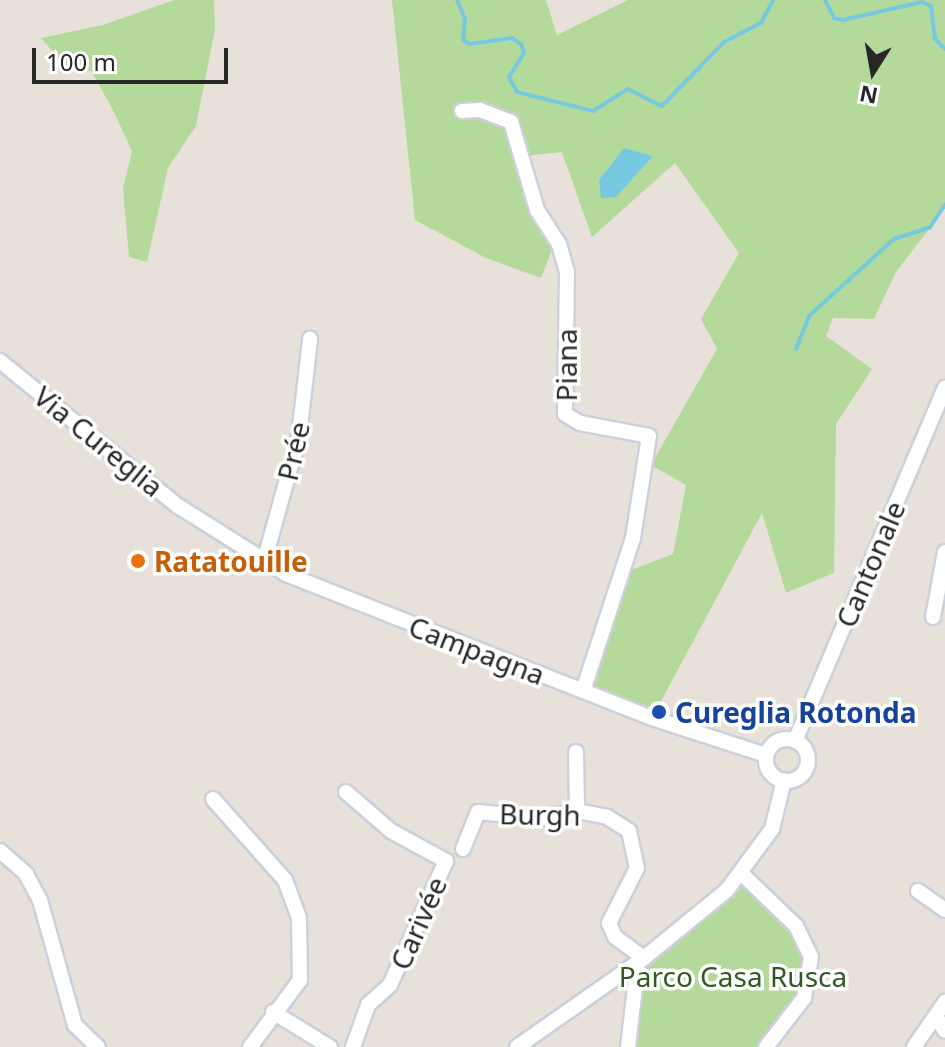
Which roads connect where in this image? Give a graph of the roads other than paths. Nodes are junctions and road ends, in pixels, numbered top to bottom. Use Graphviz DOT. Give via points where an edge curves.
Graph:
graph roads {
  1 [pos="462,111"];
  2 [pos="310,339"];
  3 [pos="0,361"];
  4 [pos="945,387"];
  5 [pos="200,519"];
  6 [pos="945,552"];
  7 [pos="264,562"];
  8 [pos="933,617"];
  9 [pos="583,691"];
  10 [pos="795,741"];
  11 [pos="576,752"];
  12 [pos="766,755"];
  13 [pos="784,780"];
  14 [pos="346,792"];
  15 [pos="213,799"];
  16 [pos="577,811"];
  17 [pos="463,849"];
  18 [pos="0,851"];
  19 [pos="742,874"];
  20 [pos="918,891"];
  21 [pos="945,910"];
  22 [pos="641,960"];
  23 [pos="945,1002"];
  24 [pos="273,1012"];
  25 [pos="936,1016"];
  26 [pos="945,1031"];
  27 [pos="98,1047"];
  28 [pos="250,1047"];
  29 [pos="330,1047"];
  30 [pos="353,1047"];
  31 [pos="517,1047"];
  32 [pos="628,1047"];
  33 [pos="766,1047"];
  34 [pos="914,1047"];
  1 -- 9 [label="street, Piana" via="480,110 511,122 537,210 559,244 567,272 567,417 649,436 633,538"];
  2 -- 7 [label="street, Prée" via="299,436"];
  3 -- 5 [label="street, Via Cureglia"];
  4 -- 10 [label="street, Cantonale"];
  5 -- 7 [label="street, Campagna"];
  6 -- 8 [label="street"];
  7 -- 9 [label="street, Campagna" via="337,596"];
  9 -- 12 [label="street, Campagna"];
  10 -- 12 [label="street" via="781,740"];
  10 -- 13 [label="street" via="805,750 806,769"];
  11 -- 16 [label="street"];
  12 -- 13 [label="street" via="769,772"];
  13 -- 19 [label="street" via="772,829"];
  14 -- 30 [label="street, Carivée" via="391,831 446,861 390,985 368,1005"];
  15 -- 24 [label="street" via="294,896 302,976"];
  16 -- 17 [label="street, Burgh" via="542,818 478,812"];
  16 -- 22 [label="street, Burgh" via="607,817 629,831 637,868 609,923 615,937"];
  18 -- 27 [label="street" via="26,874 40,900 75,1025"];
  19 -- 22 [label="street"];
  19 -- 33 [label="street" via="796,926 811,957 804,998"];
  20 -- 21 [label="street"];
  22 -- 31 [label="street"];
  22 -- 32 [label="street"];
  23 -- 25 [label="street"];
  24 -- 28 [label="street"];
  24 -- 29 [label="street"];
  25 -- 26 [label="street"];
  25 -- 34 [label="street"];
}
